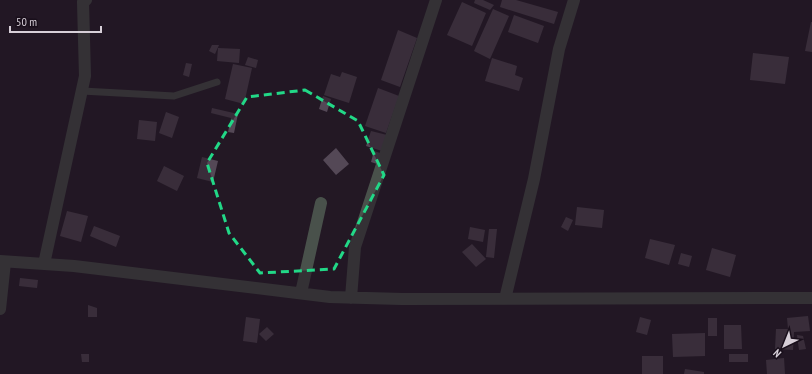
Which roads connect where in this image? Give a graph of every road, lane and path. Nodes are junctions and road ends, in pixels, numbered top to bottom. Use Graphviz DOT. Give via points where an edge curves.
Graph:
graph roads {
  1 [pos="86,0"];
  2 [pos="436,0"];
  3 [pos="574,0"];
  4 [pos="217,82"];
  5 [pos="82,91"];
  6 [pos="321,203"];
  7 [pos="2,261"];
  8 [pos="44,264"];
  9 [pos="301,293"];
  10 [pos="351,298"];
  11 [pos="812,298"];
  12 [pos="505,299"];
  13 [pos="0,308"];
  1 -- 5 [label="street" via="83,2 85,76"];
  2 -- 10 [label="street" via="356,246"];
  3 -- 12 [label="street" via="559,49 534,179"];
  4 -- 5 [label="lane" via="174,96"];
  5 -- 8 [label="street"];
  6 -- 9 [label="street"];
  7 -- 8 [label="street"];
  7 -- 13 [label="street"];
  8 -- 9 [label="street"];
  9 -- 10 [label="street"];
  10 -- 12 [label="street"];
  11 -- 12 [label="street"];
}
